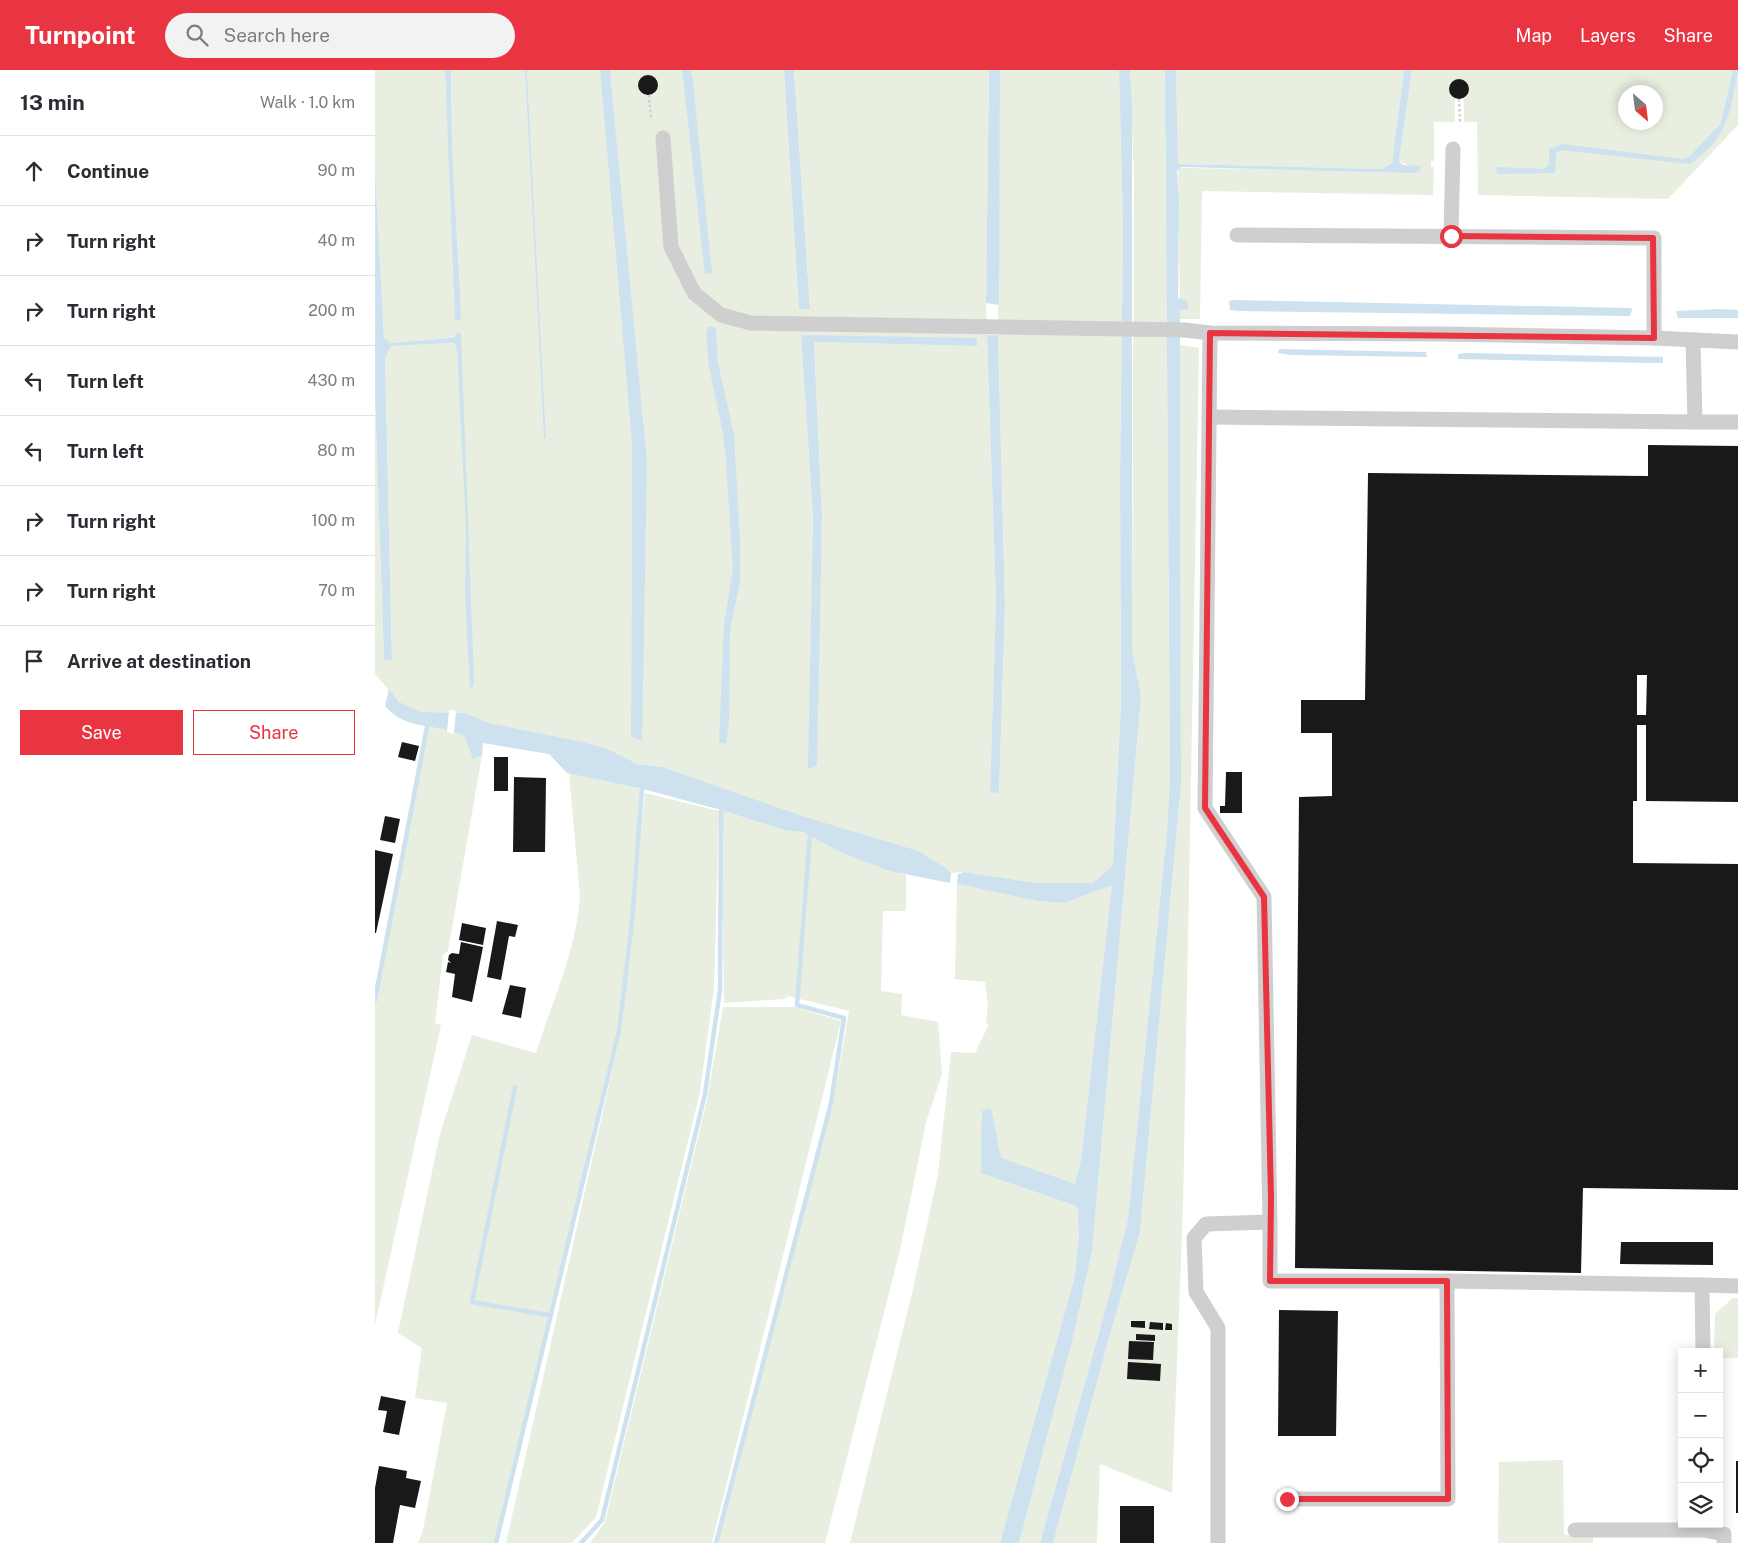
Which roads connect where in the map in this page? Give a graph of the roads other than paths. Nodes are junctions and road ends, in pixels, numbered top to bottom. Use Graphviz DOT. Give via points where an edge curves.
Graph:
graph roads {
  1 [pos="663,138"];
  2 [pos="1453,149"];
  3 [pos="1237,235"];
  4 [pos="1451,236"];
  5 [pos="1210,333"];
  6 [pos="1654,338"];
  7 [pos="1693,340"];
  8 [pos="1738,342"];
  9 [pos="1209,417"];
  10 [pos="1695,422"];
  11 [pos="1738,422"];
  12 [pos="1270,1222"];
  13 [pos="1447,1281"];
  14 [pos="1702,1285"];
  15 [pos="1738,1286"];
  16 [pos="1703,1348"];
  17 [pos="1287,1499"];
  18 [pos="1678,1528"];
  19 [pos="1706,1528"];
  20 [pos="1575,1530"];
  21 [pos="1729,1537"];
  22 [pos="1219,1543"];
  1 -- 5 [label="lane" via="671,247 693,294 721,315 751,323"];
  2 -- 4 [label="lane"];
  3 -- 4 [label="lane"];
  4 -- 6 [label="lane" via="1653,238"];
  5 -- 6 [label="lane"];
  5 -- 9 [label="lane"];
  6 -- 7 [label="lane"];
  7 -- 8 [label="lane"];
  7 -- 10 [label="lane"];
  9 -- 10 [label="lane"];
  9 -- 12 [label="lane" via="1205,808 1264,897"];
  10 -- 11 [label="lane"];
  12 -- 13 [label="lane" via="1270,1281"];
  12 -- 22 [label="lane" via="1206,1224 1194,1238 1196,1292 1218,1328"];
  13 -- 14 [label="lane"];
  13 -- 17 [label="lane" via="1448,1499"];
  14 -- 15 [label="lane"];
  14 -- 16 [label="lane"];
  18 -- 20 [label="lane"];
  19 -- 21 [label="lane"];
}
